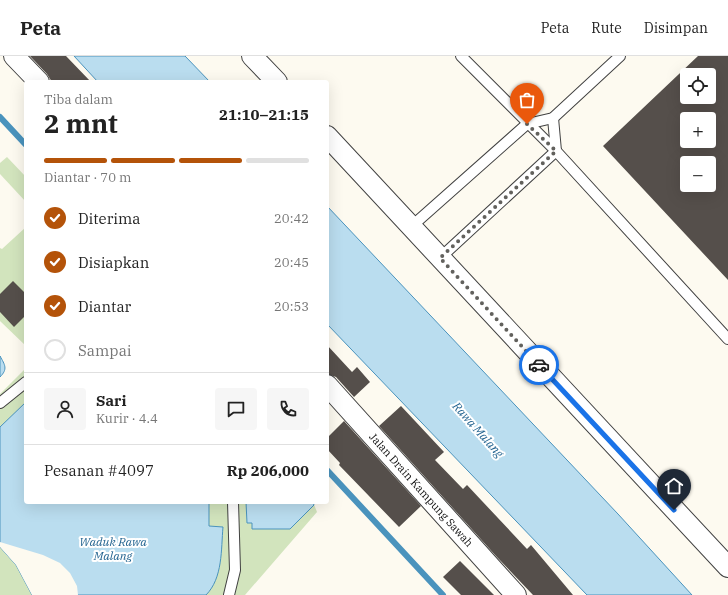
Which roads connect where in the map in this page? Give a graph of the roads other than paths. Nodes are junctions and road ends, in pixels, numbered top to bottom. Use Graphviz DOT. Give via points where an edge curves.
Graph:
graph roads {
  1 [pos="14,56"];
  2 [pos="252,56"];
  3 [pos="461,56"];
  4 [pos="620,56"];
  5 [pos="37,80"];
  6 [pos="275,80"];
  7 [pos="553,118"];
  8 [pos="527,124"];
  9 [pos="329,138"];
  10 [pos="556,151"];
  11 [pos="412,226"];
  12 [pos="440,258"];
  13 [pos="728,339"];
  14 [pos="24,384"];
  15 [pos="329,387"];
  16 [pos="0,403"];
  17 [pos="232,504"];
  18 [pos="728,567"];
  19 [pos="229,595"];
  20 [pos="516,595"];
  1 -- 5 [label="street"];
  2 -- 6 [label="street"];
  3 -- 8 [label="lane"];
  4 -- 7 [label="lane"];
  7 -- 8 [label="lane"];
  7 -- 10 [label="lane"];
  8 -- 10 [label="lane"];
  8 -- 11 [label="lane"];
  9 -- 11 [label="street"];
  10 -- 12 [label="lane"];
  10 -- 13 [label="lane"];
  11 -- 12 [label="street"];
  12 -- 18 [label="street"];
  14 -- 16 [label="lane"];
  15 -- 20 [label="street, Jalan Drain Kampung Sawah"];
  17 -- 19 [label="lane" via="235,570"];
}
